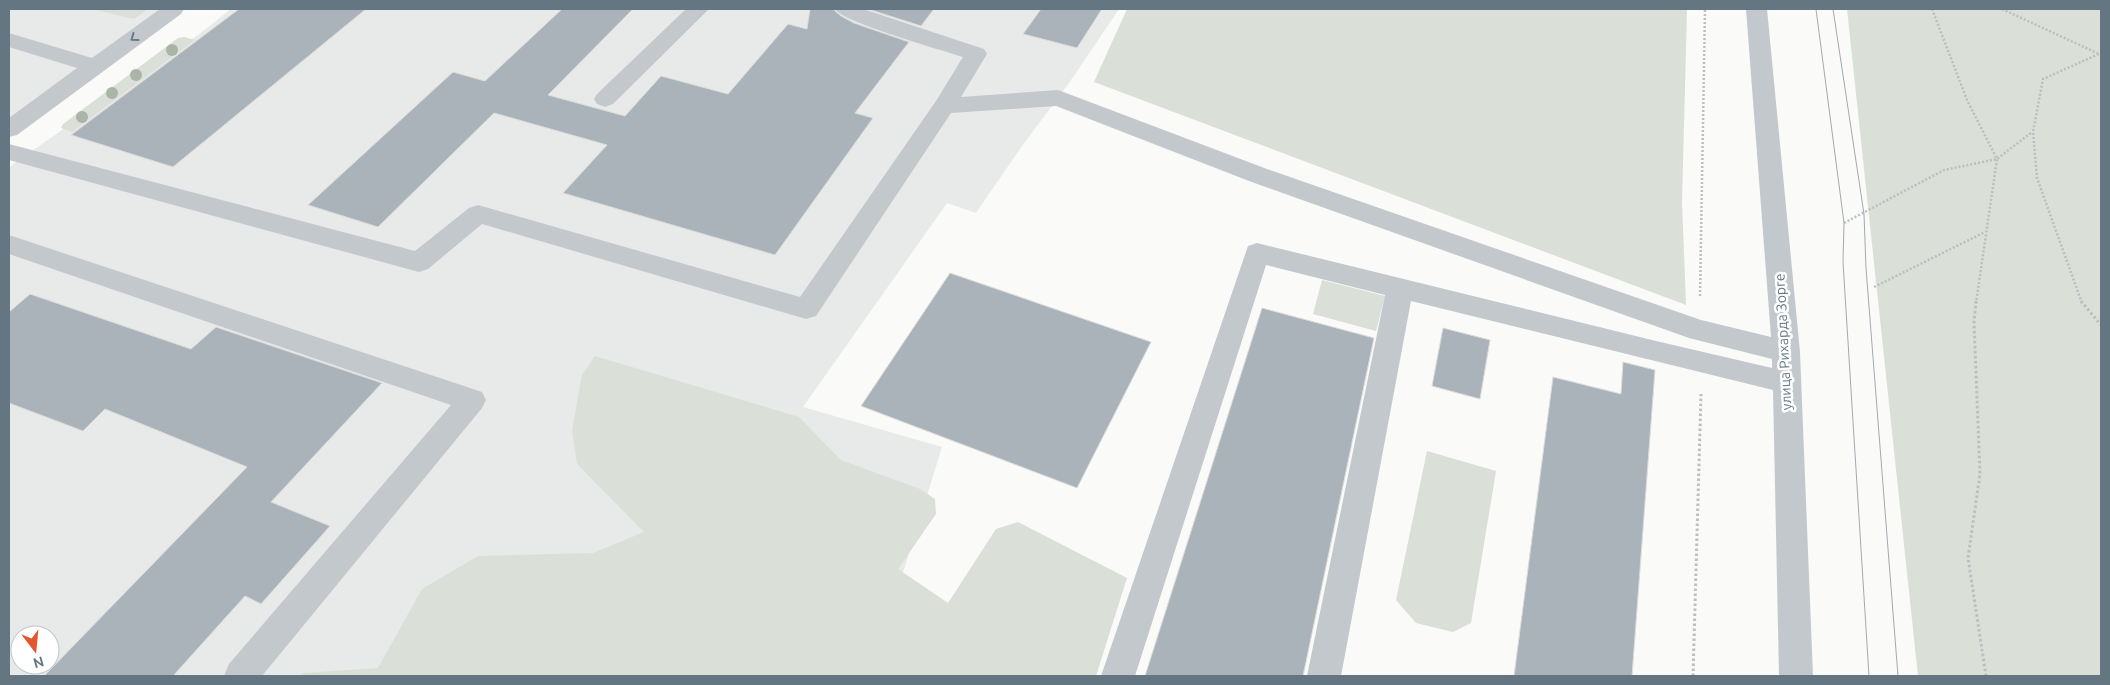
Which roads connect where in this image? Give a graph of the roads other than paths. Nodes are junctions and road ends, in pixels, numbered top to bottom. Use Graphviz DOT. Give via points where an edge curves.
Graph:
graph roads {
  1 [pos="173,9"];
  2 [pos="698,9"];
  3 [pos="845,9"];
  4 [pos="1757,9"];
  5 [pos="874,14"];
  6 [pos="9,40"];
  7 [pos="95,66"];
  8 [pos="605,99"];
  9 [pos="944,106"];
  10 [pos="9,129"];
  11 [pos="9,152"];
  12 [pos="9,244"];
  13 [pos="1400,288"];
  14 [pos="1786,352"];
  15 [pos="1786,382"];
  16 [pos="241,676"];
  17 [pos="1118,676"];
  18 [pos="1324,676"];
  19 [pos="1796,676"];
  1 -- 7 [label="street, one-way"];
  2 -- 8 [label="street"];
  3 -- 5 [label="street"];
  4 -- 14 [label="street, улица Рихарда Зорге"];
  5 -- 9 [label="street" via="976,54"];
  6 -- 7 [label="street"];
  7 -- 10 [label="street"];
  9 -- 11 [label="street" via="806,309 478,214 419,262"];
  9 -- 14 [label="street" via="1058,98 1258,175 1690,326"];
  12 -- 16 [label="street" via="472,400"];
  13 -- 15 [label="street"];
  13 -- 17 [label="street" via="1257,252"];
  13 -- 18 [label="street"];
  14 -- 15 [label="street, улица Рихарда Зорге"];
  15 -- 19 [label="street, улица Рихарда Зорге"];
}
